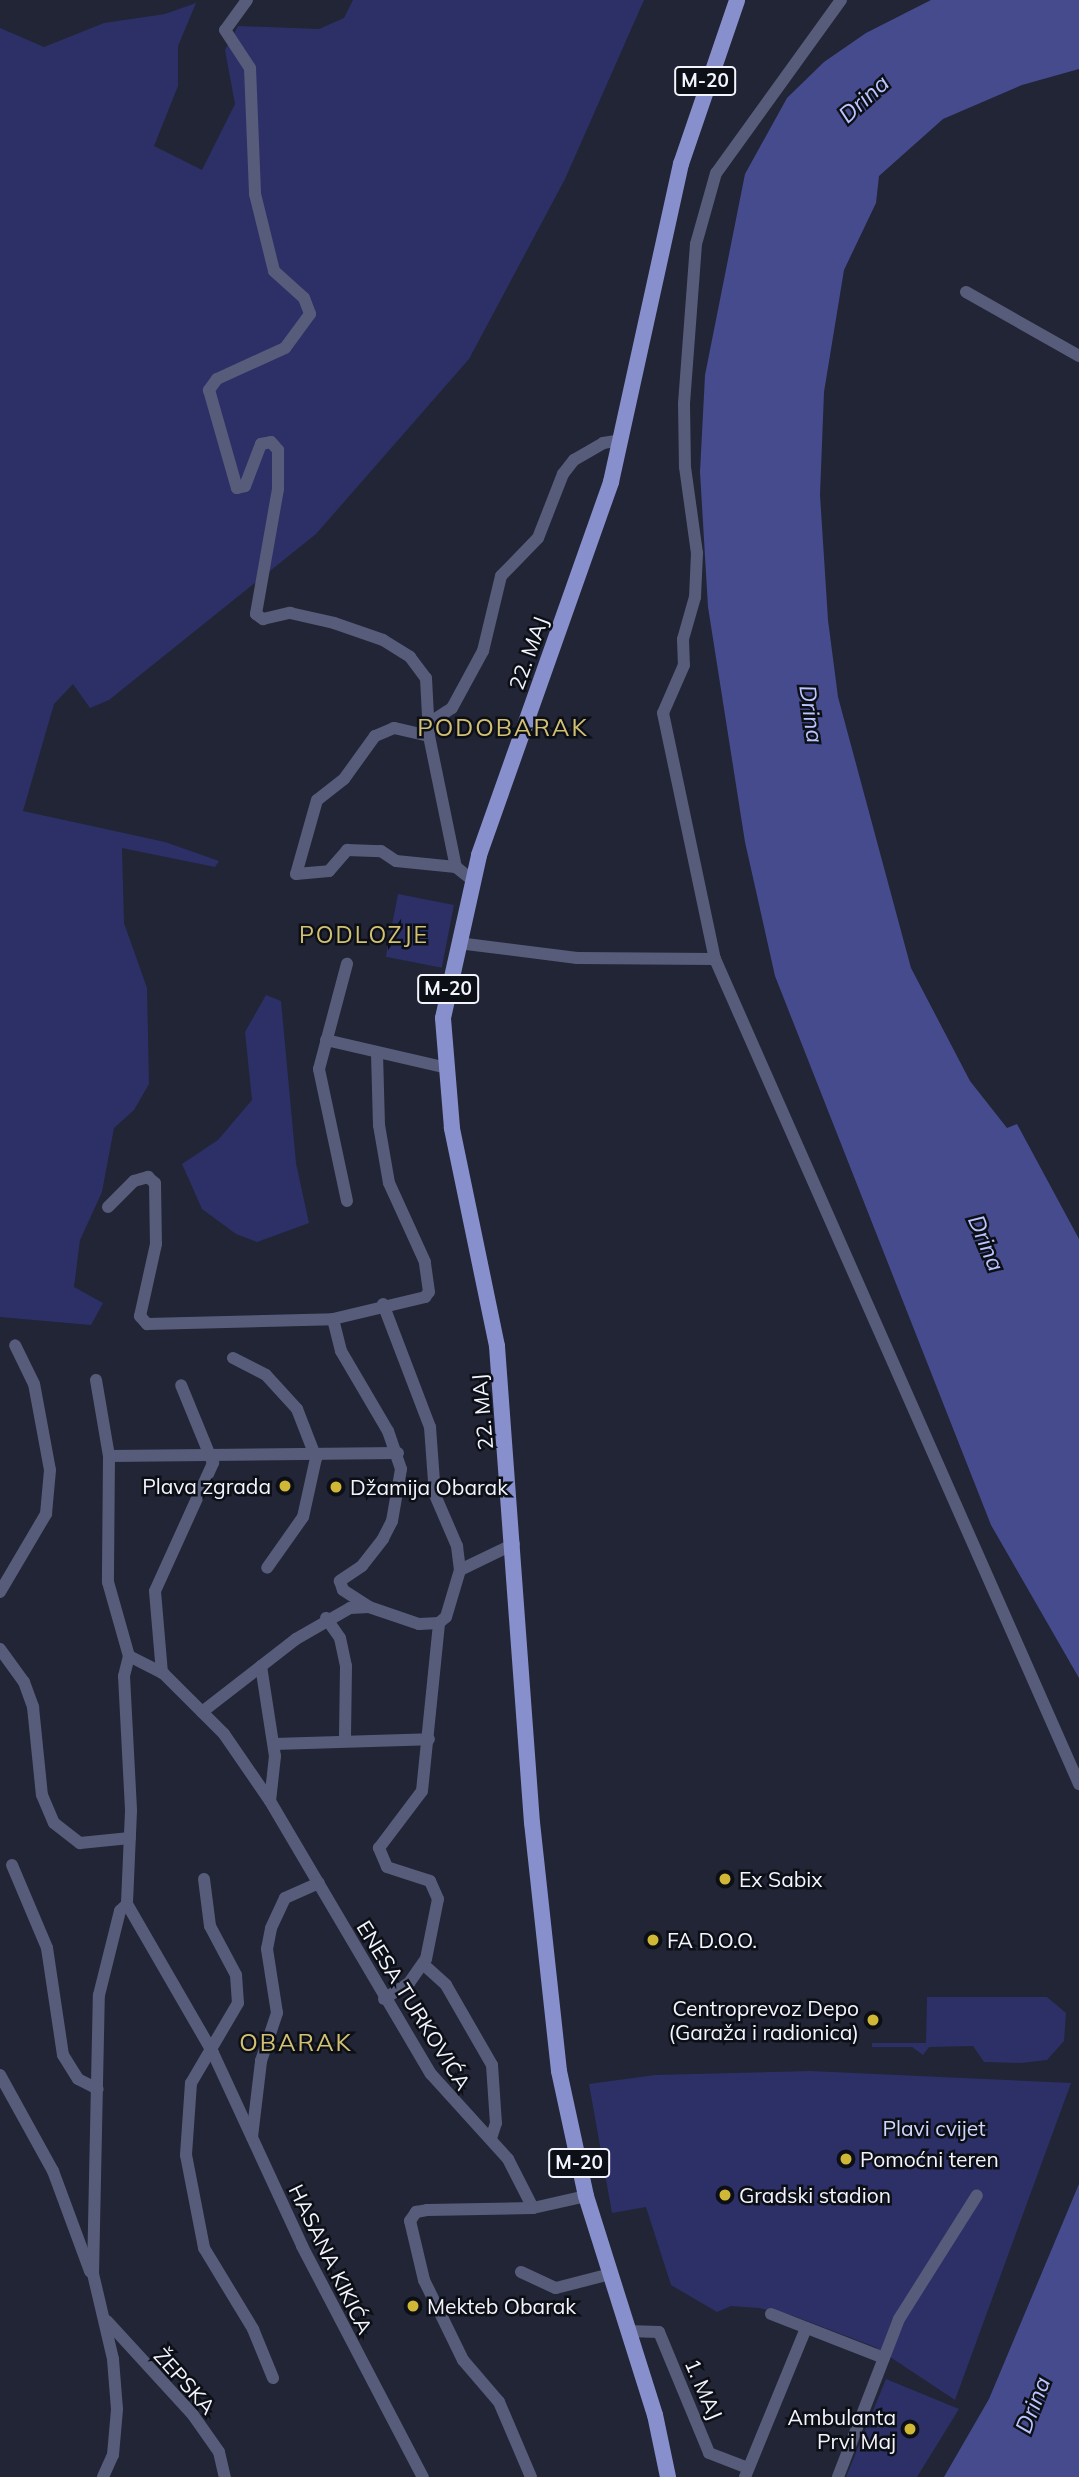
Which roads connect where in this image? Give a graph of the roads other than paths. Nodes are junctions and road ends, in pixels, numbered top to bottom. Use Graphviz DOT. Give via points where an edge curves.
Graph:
graph roads {
  1 [pos="247,0"];
  2 [pos="737,0"];
  3 [pos="841,0"];
  4 [pos="966,292"];
  5 [pos="1079,356"];
  6 [pos="621,440"];
  7 [pos="429,729"];
  8 [pos="456,867"];
  9 [pos="471,879"];
  10 [pos="458,943"];
  11 [pos="715,959"];
  12 [pos="348,964"];
  13 [pos="326,1040"];
  14 [pos="377,1053"];
  15 [pos="443,1067"];
  16 [pos="347,1201"];
  17 [pos="108,1207"];
  18 [pos="383,1304"];
  19 [pos="333,1319"];
  20 [pos="15,1345"];
  21 [pos="233,1358"];
  22 [pos="96,1380"];
  23 [pos="181,1385"];
  24 [pos="398,1453"];
  25 [pos="109,1456"];
  26 [pos="211,1457"];
  27 [pos="316,1458"];
  28 [pos="513,1544"];
  29 [pos="267,1568"];
  30 [pos="460,1570"];
  31 [pos="0,1592"];
  32 [pos="369,1607"];
  33 [pos="326,1618"];
  34 [pos="439,1623"];
  35 [pos="0,1649"];
  36 [pos="130,1656"];
  37 [pos="261,1666"];
  38 [pos="162,1673"];
  39 [pos="202,1712"];
  40 [pos="345,1738"];
  41 [pos="429,1739"];
  42 [pos="274,1744"];
  43 [pos="1079,1784"];
  44 [pos="270,1801"];
  45 [pos="130,1838"];
  46 [pos="12,1865"];
  47 [pos="204,1879"];
  48 [pos="319,1883"];
  49 [pos="127,1904"];
  50 [pos="423,1964"];
  51 [pos="384,1999"];
  52 [pos="213,2053"];
  53 [pos="0,2075"];
  54 [pos="98,2089"];
  55 [pos="252,2137"];
  56 [pos="491,2138"];
  57 [pos="977,2195"];
  58 [pos="586,2196"];
  59 [pos="533,2207"];
  60 [pos="521,2272"];
  61 [pos="93,2274"];
  62 [pos="610,2274"];
  63 [pos="771,2314"];
  64 [pos="104,2317"];
  65 [pos="806,2328"];
  66 [pos="628,2331"];
  67 [pos="884,2358"];
  68 [pos="273,2378"];
  69 [pos="746,2473"];
  70 [pos="103,2477"];
  71 [pos="225,2477"];
  72 [pos="423,2477"];
  73 [pos="531,2477"];
  74 [pos="668,2477"];
  75 [pos="838,2477"];
  1 -- 7 [label="street" via="225,30 250,68 255,194 274,271 304,298 310,314 285,348 217,379 209,390 237,488 246,486 261,444 271,442 278,450 278,489 256,610 263,619 290,613 367,634 411,657 426,678"];
  2 -- 6 [label="main road, 22. MAJ / M-20" via="681,164"];
  3 -- 11 [label="street" via="716,173 696,244 684,404 685,467 697,553 695,597 683,639 684,665 663,712"];
  4 -- 5 [label="street"];
  6 -- 7 [label="street, 22. MAJ" via="593,448 563,474 538,538 502,576 483,651 452,708"];
  6 -- 9 [label="main road, 22. MAJ / M-20" via="586,558"];
  7 -- 8 [label="street"];
  7 -- 8 [label="street" via="394,728 375,736 344,779 317,800 296,874 329,871 347,850 381,851 396,862 438,869"];
  8 -- 9 [label="street"];
  9 -- 10 [label="main road, 22. MAJ / M-20"];
  10 -- 11 [label="street" via="577,958"];
  10 -- 15 [label="main road, 22. MAJ / M-20" via="443,1018"];
  11 -- 43 [label="street"];
  12 -- 13 [label="street"];
  13 -- 14 [label="street"];
  13 -- 16 [label="street" via="318,1069 321,1095"];
  14 -- 15 [label="street"];
  14 -- 18 [label="street" via="379,1125 389,1183 421,1249 429,1292 417,1301"];
  15 -- 28 [label="main road, 22. MAJ / M-20" via="497,1346"];
  17 -- 19 [label="street" via="134,1181 148,1177 155,1183 156,1244 140,1316 147,1324"];
  18 -- 19 [label="street"];
  18 -- 30 [label="street" via="430,1427 435,1494 457,1546"];
  19 -- 24 [label="street" via="355,1380"];
  20 -- 31 [label="street" via="34,1384 50,1470 46,1514"];
  21 -- 27 [label="street" via="266,1375 297,1409"];
  22 -- 25 [label="street"];
  23 -- 26 [label="street"];
  24 -- 27 [label="street"];
  24 -- 32 [label="street" via="392,1521 372,1557 340,1581 343,1590"];
  25 -- 26 [label="street"];
  25 -- 36 [label="street" via="108,1582"];
  26 -- 27 [label="street"];
  26 -- 38 [label="street" via="201,1496 155,1591"];
  27 -- 29 [label="street" via="303,1517"];
  28 -- 30 [label="street"];
  28 -- 58 [label="main road, 22. MAJ / M-20" via="534,1840 559,2071"];
  30 -- 34 [label="street" via="446,1617"];
  32 -- 33 [label="street"];
  32 -- 34 [label="street" via="419,1624"];
  33 -- 37 [label="street"];
  33 -- 40 [label="street" via="340,1638 346,1666"];
  34 -- 41 [label="street"];
  35 -- 45 [label="street" via="24,1682 33,1707 42,1795 54,1823 80,1843"];
  36 -- 38 [label="street, ENESA TURKOVIĆA"];
  36 -- 45 [label="street" via="124,1676"];
  37 -- 39 [label="street"];
  37 -- 42 [label="street"];
  38 -- 39 [label="street, ENESA TURKOVIĆA"];
  39 -- 44 [label="street, ENESA TURKOVIĆA"];
  40 -- 41 [label="street"];
  40 -- 42 [label="street"];
  41 -- 50 [label="street" via="422,1791 379,1848 382,1861 394,1872 434,1884 438,1899"];
  42 -- 44 [label="street"];
  44 -- 48 [label="street, ENESA TURKOVIĆA"];
  45 -- 49 [label="street"];
  46 -- 54 [label="street" via="47,1948 57,1985 63,2055 78,2079"];
  47 -- 52 [label="street" via="210,1926 238,1987 235,2014"];
  48 -- 51 [label="street, ENESA TURKOVIĆA"];
  48 -- 55 [label="street" via="285,1898 271,1928 267,1949 277,2013 261,2061"];
  49 -- 52 [label="street, HASANA KIKIĆA"];
  49 -- 54 [label="street" via="120,1911 103,1968"];
  50 -- 51 [label="street"];
  50 -- 56 [label="street" via="446,1985 492,2064 496,2123"];
  51 -- 56 [label="street, ENESA TURKOVIĆA" via="451,2101"];
  52 -- 55 [label="street, HASANA KIKIĆA"];
  52 -- 68 [label="street" via="191,2083 186,2101 194,2209 208,2259 253,2329"];
  53 -- 61 [label="street" via="53,2171"];
  54 -- 61 [label="street"];
  55 -- 72 [label="street, HASANA KIKIĆA" via="302,2246"];
  56 -- 59 [label="street, ENESA TURKOVIĆA"];
  57 -- 67 [label="street" via="899,2319"];
  58 -- 59 [label="street"];
  58 -- 62 [label="main road, M-20"];
  59 -- 73 [label="street" via="427,2210 416,2212 410,2221 424,2280 463,2360 499,2402"];
  60 -- 62 [label="street" via="556,2288"];
  61 -- 64 [label="street"];
  62 -- 66 [label="main road, M-20"];
  63 -- 65 [label="street"];
  64 -- 70 [label="street" via="113,2359 118,2431"];
  64 -- 71 [label="street, ŽEPSKA" via="193,2415 219,2452"];
  65 -- 67 [label="street"];
  65 -- 69 [label="street, 1. MAJ"];
  66 -- 69 [label="street, 1. MAJ" via="659,2332 709,2453"];
  66 -- 74 [label="main road, M-20" via="655,2415"];
  67 -- 75 [label="street"];
}
